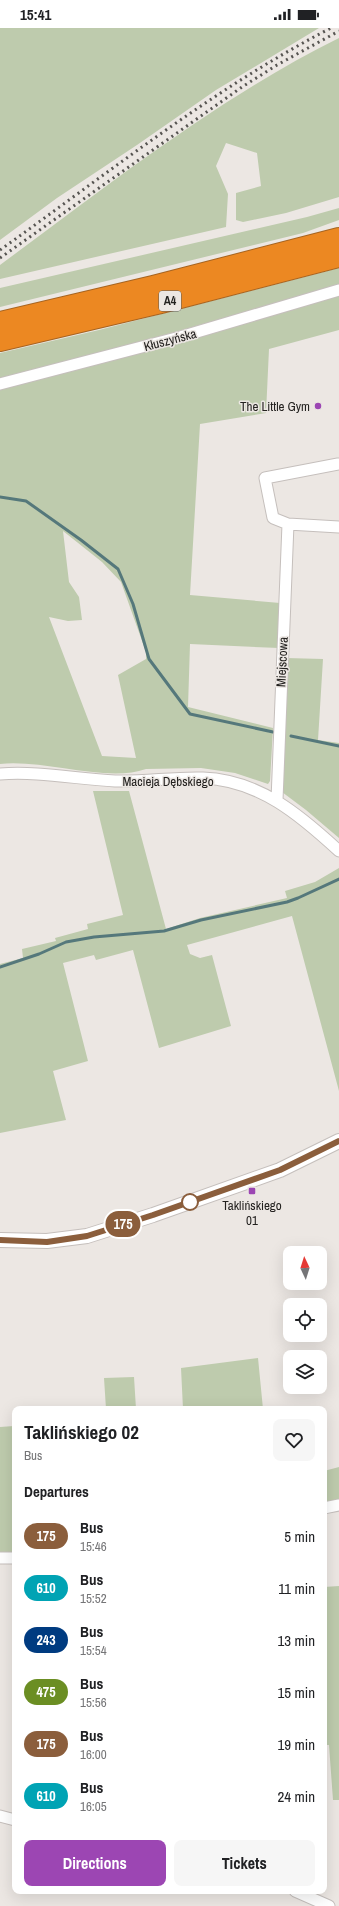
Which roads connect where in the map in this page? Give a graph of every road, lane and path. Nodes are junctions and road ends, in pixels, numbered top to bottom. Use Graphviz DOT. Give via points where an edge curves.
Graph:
graph roads {
  1 [pos="339,231"];
  2 [pos="339,238"];
  3 [pos="298,248"];
  4 [pos="339,257"];
  5 [pos="339,290"];
  6 [pos="4,322"];
  7 [pos="0,341"];
  8 [pos="0,384"];
  9 [pos="338,464"];
  10 [pos="288,524"];
  11 [pos="339,527"];
  12 [pos="0,774"];
  13 [pos="277,800"];
  14 [pos="339,851"];
  15 [pos="339,1141"];
  16 [pos="0,1240"];
  17 [pos="339,1505"];
  18 [pos="327,1507"];
  19 [pos="0,1558"];
  20 [pos="12,1558"];
  21 [pos="0,1816"];
  22 [pos="12,1819"];
  23 [pos="301,1894"];
  24 [pos="329,1906"];
  1 -- 3 [label="highway"];
  2 -- 3 [label="highway, A4"];
  3 -- 6 [label="highway, A4"];
  4 -- 7 [label="highway, A4"];
  5 -- 8 [label="street, Kłuszyńska" via="188,335"];
  9 -- 10 [label="street" via="265,478 273,518"];
  10 -- 11 [label="street"];
  10 -- 13 [label="street, Miejscowa"];
  12 -- 13 [label="street, Macieja Dębskiego" via="29,773 120,781 216,779 249,786"];
  13 -- 14 [label="street, Macieja Dębskiego" via="304,819"];
  15 -- 16 [label="street" via="280,1170 87,1236 47,1242"];
  17 -- 18 [label="street"];
  19 -- 20 [label="street"];
  21 -- 22 [label="street"];
  23 -- 24 [label="street"];
}
